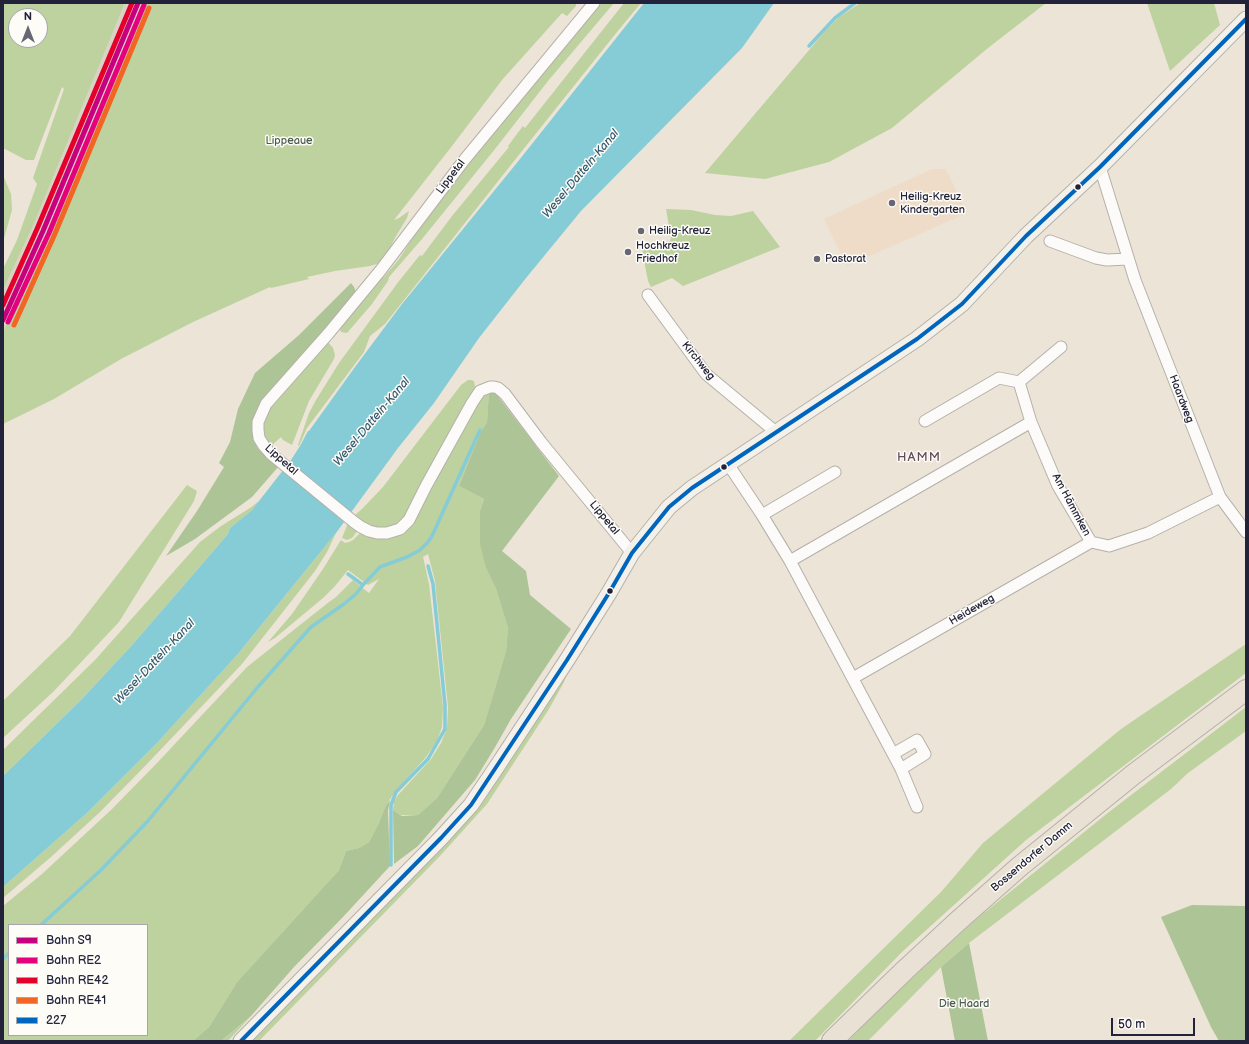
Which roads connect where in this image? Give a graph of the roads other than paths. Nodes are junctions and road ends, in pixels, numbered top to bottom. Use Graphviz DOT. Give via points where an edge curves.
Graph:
graph roads {
  1 [pos="594,3"];
  2 [pos="1246,19"];
  3 [pos="1100,167"];
  4 [pos="1050,241"];
  5 [pos="1128,259"];
  6 [pos="648,294"];
  7 [pos="1061,347"];
  8 [pos="1019,382"];
  9 [pos="925,421"];
  10 [pos="1031,422"];
  11 [pos="777,433"];
  12 [pos="728,464"];
  13 [pos="835,472"];
  14 [pos="1220,497"];
  15 [pos="762,515"];
  16 [pos="1246,532"];
  17 [pos="1091,542"];
  18 [pos="632,553"];
  19 [pos="790,561"];
  20 [pos="853,678"];
  21 [pos="1246,690"];
  22 [pos="894,754"];
  23 [pos="901,769"];
  24 [pos="917,807"];
  25 [pos="241,1041"];
  26 [pos="832,1041"];
  1 -- 18 [label="street, Lippetal" via="465,159 380,271 266,404 258,422 258,430 264,446 361,528 387,533 396,531 409,520 480,391 490,387 498,388"];
  2 -- 3 [label="main road"];
  3 -- 5 [label="street, Haardweg"];
  3 -- 11 [label="main road" via="1026,236 962,304 917,339"];
  4 -- 5 [label="street" via="1096,258"];
  5 -- 14 [label="street, Haardweg"];
  6 -- 11 [label="street, Kirchweg" via="706,374"];
  7 -- 8 [label="street"];
  8 -- 9 [label="street" via="999,378"];
  8 -- 10 [label="street, Am Hämmken"];
  10 -- 17 [label="street, Am Hämmken" via="1058,486"];
  10 -- 19 [label="street"];
  11 -- 12 [label="main road"];
  12 -- 15 [label="street"];
  12 -- 18 [label="main road" via="680,497"];
  13 -- 15 [label="street"];
  14 -- 16 [label="street, Haardweg"];
  14 -- 17 [label="street, Am Hämmken" via="1148,532 1109,546"];
  15 -- 19 [label="street"];
  17 -- 20 [label="street, Heideweg"];
  18 -- 25 [label="main road" via="567,660 471,805"];
  19 -- 20 [label="street"];
  20 -- 22 [label="street"];
  21 -- 26 [label="highway, Bossendorfer Damm" via="1134,774 1009,876 904,970"];
  22 -- 23 [label="street"];
  22 -- 23 [label="street" via="917,740 925,754"];
  23 -- 24 [label="street"];
}
